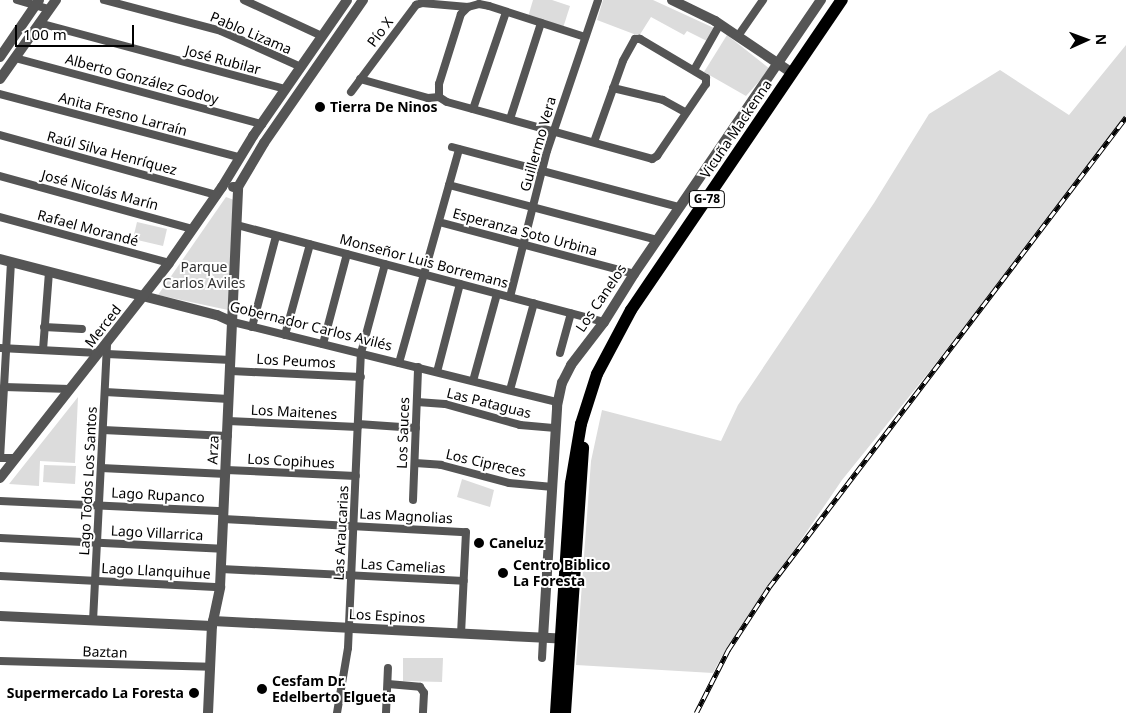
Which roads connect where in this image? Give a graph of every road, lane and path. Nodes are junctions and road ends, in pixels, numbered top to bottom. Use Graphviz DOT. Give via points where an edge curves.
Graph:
graph roads {
  1 [pos="17,0"];
  2 [pos="104,0"];
  3 [pos="244,0"];
  4 [pos="347,0"];
  5 [pos="363,0"];
  6 [pos="598,0"];
  7 [pos="672,0"];
  8 [pos="762,0"];
  9 [pos="821,0"];
  10 [pos="842,0"];
  11 [pos="38,3"];
  12 [pos="53,4"];
  13 [pos="468,7"];
  14 [pos="506,12"];
  15 [pos="39,23"];
  16 [pos="541,23"];
  17 [pos="720,24"];
  18 [pos="322,36"];
  19 [pos="738,36"];
  20 [pos="584,37"];
  21 [pos="0,56"];
  22 [pos="15,58"];
  23 [pos="778,63"];
  24 [pos="300,67"];
  25 [pos="694,70"];
  26 [pos="792,73"];
  27 [pos="0,79"];
  28 [pos="360,79"];
  29 [pos="613,88"];
  30 [pos="285,89"];
  31 [pos="350,92"];
  32 [pos="0,94"];
  33 [pos="439,97"];
  34 [pos="473,109"];
  35 [pos="686,113"];
  36 [pos="510,119"];
  37 [pos="262,124"];
  38 [pos="554,131"];
  39 [pos="0,136"];
  40 [pos="594,142"];
  41 [pos="239,157"];
  42 [pos="542,171"];
  43 [pos="0,176"];
  44 [pos="449,185"];
  45 [pos="238,188"];
  46 [pos="219,191"];
  47 [pos="680,207"];
  48 [pos="532,208"];
  49 [pos="0,217"];
  50 [pos="439,222"];
  51 [pos="237,225"];
  52 [pos="193,229"];
  53 [pos="276,236"];
  54 [pos="657,240"];
  55 [pos="310,244"];
  56 [pos="523,244"];
  57 [pos="347,254"];
  58 [pos="0,259"];
  59 [pos="11,262"];
  60 [pos="169,263"];
  61 [pos="385,264"];
  62 [pos="49,272"];
  63 [pos="425,274"];
  64 [pos="634,274"];
  65 [pos="460,284"];
  66 [pos="497,294"];
  67 [pos="143,297"];
  68 [pos="510,297"];
  69 [pos="534,303"];
  70 [pos="571,313"];
  71 [pos="233,322"];
  72 [pos="604,322"];
  73 [pos="44,327"];
  74 [pos="252,328"];
  75 [pos="82,329"];
  76 [pos="285,335"];
  77 [pos="323,344"];
  78 [pos="3,348"];
  79 [pos="43,350"];
  80 [pos="560,353"];
  81 [pos="103,354"];
  82 [pos="361,354"];
  83 [pos="231,360"];
  84 [pos="399,363"];
  85 [pos="418,368"];
  86 [pos="231,371"];
  87 [pos="437,372"];
  88 [pos="361,377"];
  89 [pos="473,381"];
  90 [pos="4,387"];
  91 [pos="70,390"];
  92 [pos="510,390"];
  93 [pos="105,392"];
  94 [pos="229,399"];
  95 [pos="417,402"];
  96 [pos="557,402"];
  97 [pos="228,421"];
  98 [pos="358,426"];
  99 [pos="416,428"];
  100 [pos="556,428"];
  101 [pos="103,430"];
  102 [pos="228,436"];
  103 [pos="0,458"];
  104 [pos="16,458"];
  105 [pos="415,463"];
  106 [pos="101,468"];
  107 [pos="226,472"];
  108 [pos="356,476"];
  109 [pos="0,478"];
  110 [pos="553,487"];
  111 [pos="413,500"];
  112 [pos="0,501"];
  113 [pos="99,505"];
  114 [pos="224,515"];
  115 [pos="354,526"];
  116 [pos="0,538"];
  117 [pos="97,543"];
  118 [pos="222,549"];
  119 [pos="221,569"];
  120 [pos="0,576"];
  121 [pos="351,576"];
  122 [pos="95,581"];
  123 [pos="464,581"];
  124 [pos="220,587"];
  125 [pos="0,616"];
  126 [pos="93,621"];
  127 [pos="212,624"];
  128 [pos="349,628"];
  129 [pos="461,633"];
  130 [pos="543,638"];
  131 [pos="565,639"];
  132 [pos="542,658"];
  133 [pos="0,661"];
  134 [pos="210,667"];
  135 [pos="388,668"];
  136 [pos="388,684"];
  137 [pos="208,713"];
  138 [pos="337,713"];
  139 [pos="386,713"];
  140 [pos="423,713"];
  141 [pos="556,713"];
  142 [pos="565,713"];
  1 -- 11 [label="street"];
  2 -- 24 [label="street, Pablo Lizama" via="221,31"];
  3 -- 18 [label="street"];
  4 -- 18 [label="street, Merced"];
  5 -- 45 [label="street" via="264,143"];
  6 -- 20 [label="street, Guillermo Vera"];
  7 -- 17 [label="street"];
  8 -- 19 [label="street"];
  9 -- 23 [label="street, Los Canelos"];
  10 -- 26 [label="main road, Vicuña Mackenna / G-78"];
  11 -- 12 [label="street"];
  11 -- 21 [label="street"];
  12 -- 15 [label="street"];
  13 -- 14 [label="street" via="484,5"];
  13 -- 28 [label="street, Pío X" via="416,5"];
  13 -- 33 [label="street" via="462,14 444,67 438,87"];
  14 -- 16 [label="street"];
  14 -- 34 [label="street"];
  15 -- 22 [label="street"];
  15 -- 30 [label="street, José Rubilar"];
  16 -- 20 [label="street"];
  16 -- 36 [label="street"];
  17 -- 19 [label="street"];
  17 -- 25 [label="street"];
  18 -- 24 [label="street, Merced"];
  19 -- 23 [label="street"];
  20 -- 38 [label="street, Guillermo Vera"];
  22 -- 27 [label="street"];
  22 -- 37 [label="street, Alberto González Godoy"];
  23 -- 26 [label="street"];
  23 -- 47 [label="street, Los Canelos"];
  24 -- 30 [label="street, Merced"];
  25 -- 29 [label="street" via="635,39 627,50"];
  25 -- 35 [label="street" via="707,80"];
  26 -- 131 [label="main road, Vicuña Mackenna / G-78" via="624,322 603,361 586,406 571,483"];
  28 -- 31 [label="street, Pío X"];
  28 -- 33 [label="street" via="428,98"];
  29 -- 35 [label="street" via="663,100"];
  29 -- 40 [label="street"];
  30 -- 37 [label="street, Merced"];
  32 -- 41 [label="street, Anita Fresno Larraín"];
  33 -- 34 [label="street"];
  34 -- 36 [label="street"];
  35 -- 40 [label="street" via="654,158"];
  36 -- 38 [label="street"];
  37 -- 41 [label="street, Merced"];
  38 -- 40 [label="street"];
  38 -- 42 [label="street, Guillermo Vera"];
  39 -- 46 [label="street, Raúl Silva Henríquez"];
  41 -- 46 [label="street, Merced"];
  42 -- 44 [label="street" via="456,148"];
  42 -- 47 [label="street"];
  42 -- 48 [label="street, Guillermo Vera"];
  43 -- 52 [label="street, José Nicolás Marín"];
  44 -- 48 [label="street"];
  44 -- 50 [label="street"];
  45 -- 46 [label="street"];
  45 -- 51 [label="street, Arza"];
  46 -- 52 [label="street, Merced"];
  47 -- 54 [label="street, Los Canelos"];
  48 -- 54 [label="street"];
  48 -- 56 [label="street, Guillermo Vera"];
  49 -- 60 [label="street, Rafael Morandé"];
  50 -- 56 [label="street, Esperanza Soto Urbina"];
  50 -- 63 [label="street"];
  51 -- 53 [label="street, Monseñor Luis Borremans"];
  51 -- 71 [label="street, Arza"];
  52 -- 60 [label="street, Merced"];
  53 -- 55 [label="street, Monseñor Luis Borremans"];
  53 -- 74 [label="street"];
  54 -- 64 [label="street, Los Canelos"];
  55 -- 57 [label="street, Monseñor Luis Borremans"];
  55 -- 76 [label="street"];
  56 -- 64 [label="street, Esperanza Soto Urbina"];
  56 -- 68 [label="street, Guillermo Vera"];
  57 -- 61 [label="street, Monseñor Luis Borremans"];
  57 -- 77 [label="street"];
  58 -- 59 [label="street, Gobernador Carlos Avilés"];
  59 -- 62 [label="street, Gobernador Carlos Avilés"];
  59 -- 78 [label="street"];
  60 -- 67 [label="street, Merced"];
  61 -- 63 [label="street, Monseñor Luis Borremans"];
  61 -- 82 [label="street, Las Araucarias"];
  62 -- 67 [label="street, Gobernador Carlos Avilés"];
  62 -- 73 [label="street"];
  63 -- 65 [label="street, Monseñor Luis Borremans"];
  63 -- 84 [label="street"];
  64 -- 72 [label="street, Los Canelos"];
  65 -- 66 [label="street, Monseñor Luis Borremans"];
  65 -- 87 [label="street"];
  66 -- 68 [label="street, Monseñor Luis Borremans"];
  66 -- 89 [label="street"];
  67 -- 71 [label="street, Gobernador Carlos Avilés"];
  67 -- 81 [label="street, Merced" via="107,342"];
  68 -- 69 [label="street, Monseñor Luis Borremans"];
  69 -- 70 [label="street, Monseñor Luis Borremans"];
  69 -- 92 [label="street"];
  70 -- 72 [label="street, Monseñor Luis Borremans"];
  70 -- 80 [label="street, Los Canelos"];
  71 -- 74 [label="street, Gobernador Carlos Avilés"];
  71 -- 83 [label="street, Arza"];
  72 -- 96 [label="street, Los Canelos" via="566,374"];
  73 -- 75 [label="street"];
  73 -- 79 [label="street"];
  74 -- 76 [label="street, Gobernador Carlos Avilés"];
  76 -- 77 [label="street, Gobernador Carlos Avilés"];
  77 -- 82 [label="street, Gobernador Carlos Avilés"];
  78 -- 79 [label="street"];
  78 -- 90 [label="street"];
  79 -- 81 [label="street"];
  81 -- 83 [label="street"];
  81 -- 91 [label="street, Merced"];
  81 -- 93 [label="street, Lago Todos Los Santos"];
  82 -- 84 [label="street, Gobernador Carlos Avilés"];
  82 -- 88 [label="street, Las Araucarias"];
  83 -- 86 [label="street, Arza"];
  84 -- 85 [label="street, Gobernador Carlos Avilés"];
  85 -- 87 [label="street, Gobernador Carlos Avilés"];
  85 -- 95 [label="street, Los Sauces"];
  86 -- 88 [label="street, Los Peumos"];
  86 -- 94 [label="street, Arza"];
  87 -- 89 [label="street, Gobernador Carlos Avilés"];
  88 -- 98 [label="street, Las Araucarias"];
  89 -- 92 [label="street, Gobernador Carlos Avilés"];
  90 -- 91 [label="street"];
  90 -- 103 [label="street"];
  91 -- 104 [label="street, Merced"];
  92 -- 96 [label="street, Gobernador Carlos Avilés"];
  93 -- 94 [label="street"];
  93 -- 101 [label="street, Lago Todos Los Santos"];
  94 -- 97 [label="street, Arza"];
  95 -- 99 [label="street, Los Sauces"];
  95 -- 100 [label="street, Las Pataguas" via="445,404 520,425"];
  96 -- 100 [label="street, Los Canelos"];
  97 -- 98 [label="street, Los Maitenes"];
  97 -- 102 [label="street, Arza"];
  98 -- 99 [label="street"];
  98 -- 108 [label="street, Las Araucarias"];
  99 -- 105 [label="street, Los Sauces"];
  100 -- 110 [label="street, Los Canelos"];
  101 -- 102 [label="street"];
  101 -- 106 [label="street, Lago Todos Los Santos"];
  102 -- 107 [label="street, Arza"];
  103 -- 104 [label="street"];
  104 -- 109 [label="street, Merced"];
  105 -- 110 [label="street, Los Cipreces" via="441,465 509,483"];
  105 -- 111 [label="street, Los Sauces"];
  106 -- 107 [label="street, Los Copihues"];
  106 -- 113 [label="street, Lago Todos Los Santos"];
  107 -- 108 [label="street, Los Copihues"];
  107 -- 114 [label="street, Arza"];
  108 -- 115 [label="street, Las Araucarias"];
  110 -- 130 [label="street, Los Canelos"];
  112 -- 113 [label="street, Lago Rupanco"];
  113 -- 114 [label="street, Lago Rupanco"];
  113 -- 117 [label="street, Lago Todos Los Santos"];
  114 -- 115 [label="street, Las Magnolias"];
  114 -- 118 [label="street, Arza"];
  115 -- 121 [label="street, Las Araucarias"];
  115 -- 123 [label="street, Las Magnolias" via="466,532"];
  116 -- 117 [label="street, Lago Villarrica"];
  117 -- 118 [label="street, Lago Villarrica"];
  117 -- 122 [label="street, Lago Todos Los Santos"];
  118 -- 119 [label="street, Arza"];
  119 -- 121 [label="street, Las Camelias"];
  119 -- 124 [label="street, Arza"];
  120 -- 122 [label="street, Lago Llanquihue"];
  121 -- 123 [label="street, Las Camelias"];
  121 -- 128 [label="street, Las Araucarias"];
  122 -- 124 [label="street, Lago Llanquihue"];
  122 -- 126 [label="street, Lago Todos Los Santos"];
  123 -- 129 [label="street"];
  124 -- 127 [label="street, Arza"];
  125 -- 126 [label="street, Los Espinos"];
  126 -- 127 [label="street, Los Espinos"];
  127 -- 128 [label="street, Los Espinos"];
  127 -- 134 [label="street, Arza"];
  128 -- 129 [label="street, Los Espinos"];
  128 -- 138 [label="street, Las Araucarias"];
  129 -- 130 [label="street, Los Espinos"];
  130 -- 131 [label="street, Los Espinos"];
  130 -- 132 [label="street, Los Canelos"];
  131 -- 141 [label="main road, Vicuña Mackenna / G-78"];
  131 -- 142 [label="main road, Vicuña Mackenna / G-78"];
  133 -- 134 [label="street, Baztan"];
  134 -- 137 [label="street, Arza"];
  135 -- 136 [label="street"];
  136 -- 139 [label="street"];
  136 -- 140 [label="street" via="420,687 424,693"];
}
